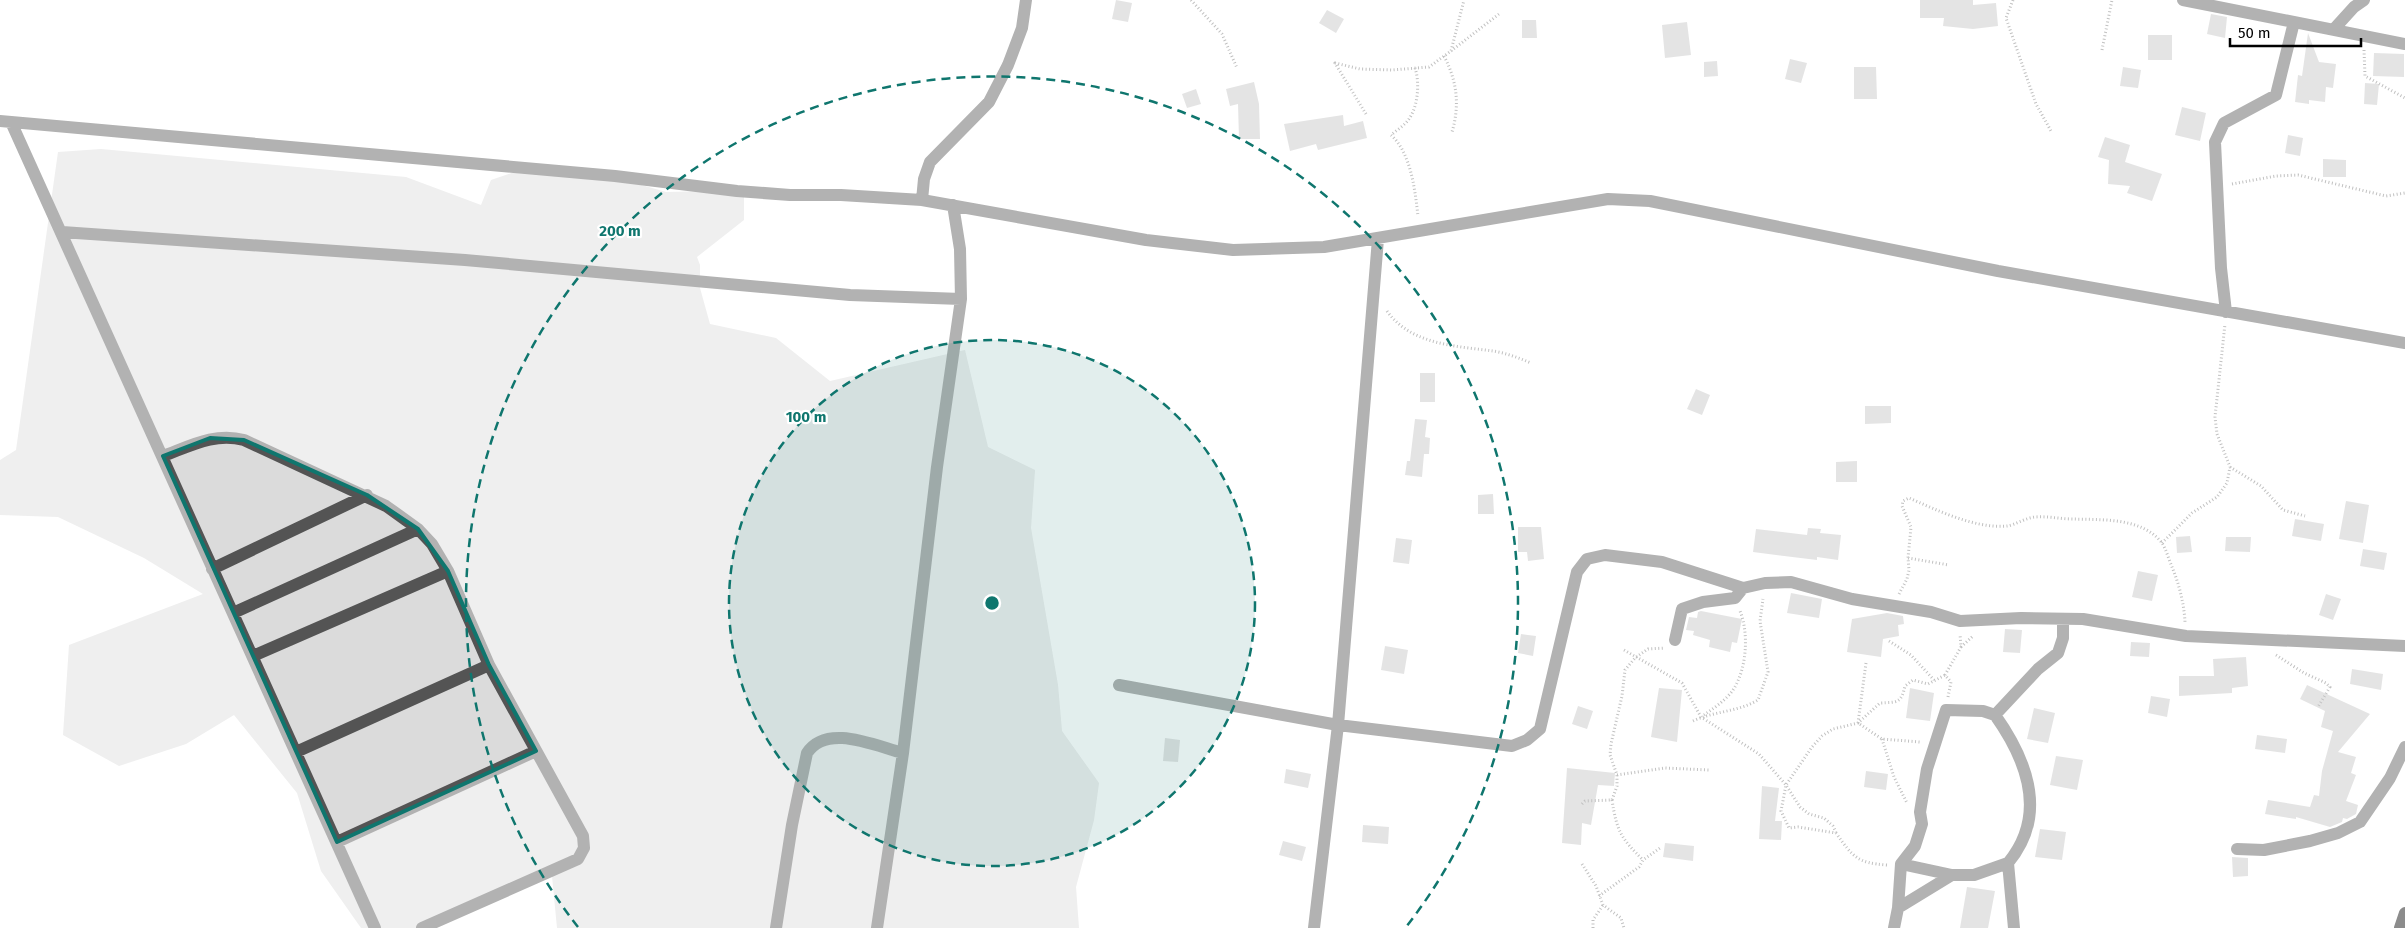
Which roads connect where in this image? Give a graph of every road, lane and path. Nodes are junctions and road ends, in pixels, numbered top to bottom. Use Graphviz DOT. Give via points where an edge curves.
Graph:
graph roads {
  1 [pos="1026,0"];
  2 [pos="1191,0"];
  3 [pos="1464,0"];
  4 [pos="2013,0"];
  5 [pos="2112,0"];
  6 [pos="2183,0"];
  7 [pos="2364,0"];
  8 [pos="1499,14"];
  9 [pos="2294,22"];
  10 [pos="2334,28"];
  11 [pos="2364,37"];
  12 [pos="2405,44"];
  13 [pos="2102,50"];
  14 [pos="1451,52"];
  15 [pos="1444,56"];
  16 [pos="1237,68"];
  17 [pos="1415,68"];
  18 [pos="2405,98"];
  19 [pos="1366,114"];
  20 [pos="5,121"];
  21 [pos="2052,131"];
  22 [pos="1452,132"];
  23 [pos="2217,186"];
  24 [pos="2405,193"];
  25 [pos="922,200"];
  26 [pos="953,205"];
  27 [pos="62,232"];
  28 [pos="1420,232"];
  29 [pos="1378,239"];
  30 [pos="1374,288"];
  31 [pos="961,299"];
  32 [pos="2226,312"];
  33 [pos="2405,343"];
  34 [pos="1531,362"];
  35 [pos="163,456"];
  36 [pos="2230,467"];
  37 [pos="367,495"];
  38 [pos="2305,516"];
  39 [pos="418,529"];
  40 [pos="2162,543"];
  41 [pos="1908,558"];
  42 [pos="1949,565"];
  43 [pos="212,569"];
  44 [pos="448,571"];
  45 [pos="1765,583"];
  46 [pos="1743,588"];
  47 [pos="1735,598"];
  48 [pos="1892,605"];
  49 [pos="233,613"];
  50 [pos="1959,618"];
  51 [pos="2063,619"];
  52 [pos="2186,636"];
  53 [pos="1675,640"];
  54 [pos="1889,641"];
  55 [pos="2258,641"];
  56 [pos="2405,646"];
  57 [pos="1624,650"];
  58 [pos="253,656"];
  59 [pos="1635,658"];
  60 [pos="1866,664"];
  61 [pos="489,665"];
  62 [pos="1946,675"];
  63 [pos="1934,680"];
  64 [pos="1119,685"];
  65 [pos="2318,707"];
  66 [pos="1946,710"];
  67 [pos="1995,714"];
  68 [pos="1701,717"];
  69 [pos="1693,721"];
  70 [pos="1858,722"];
  71 [pos="1338,725"];
  72 [pos="1882,739"];
  73 [pos="2405,746"];
  74 [pos="1933,748"];
  75 [pos="536,751"];
  76 [pos="296,752"];
  77 [pos="903,753"];
  78 [pos="1709,770"];
  79 [pos="1617,775"];
  80 [pos="1786,785"];
  81 [pos="1612,800"];
  82 [pos="1582,804"];
  83 [pos="1920,812"];
  84 [pos="1836,833"];
  85 [pos="337,842"];
  86 [pos="1660,848"];
  87 [pos="2238,849"];
  88 [pos="1643,860"];
  89 [pos="2008,863"];
  90 [pos="1582,864"];
  91 [pos="1901,864"];
  92 [pos="1952,875"];
  93 [pos="1599,896"];
  94 [pos="1603,905"];
  95 [pos="1898,908"];
  96 [pos="2405,913"];
  97 [pos="375,928"];
  98 [pos="422,928"];
  99 [pos="776,928"];
  100 [pos="877,928"];
  101 [pos="1314,928"];
  102 [pos="1593,928"];
  103 [pos="1624,928"];
  104 [pos="1894,928"];
  105 [pos="2014,928"];
  106 [pos="2400,928"];
  1 -- 25 [label="street" via="1022,28 989,102 930,162"];
  2 -- 16 [label="path" via="1222,34"];
  3 -- 14 [label="path"];
  4 -- 21 [label="path" via="2006,18 2036,104"];
  5 -- 13 [label="path"];
  6 -- 9 [label="street"];
  7 -- 10 [label="street"];
  8 -- 14 [label="path"];
  9 -- 10 [label="street"];
  9 -- 23 [label="street" via="2276,95 2232,117 2218,132 2215,142"];
  10 -- 11 [label="street"];
  11 -- 12 [label="street"];
  11 -- 18 [label="path" via="2365,76"];
  14 -- 15 [label="path"];
  15 -- 17 [label="path" via="1429,67"];
  15 -- 22 [label="path" via="1454,76 1457,116"];
  17 -- 19 [label="path" via="1360,69 1335,63"];
  17 -- 28 [label="path" via="1416,104 1409,120 1391,135 1399,142 1415,189"];
  20 -- 25 [label="street" via="615,176 738,191"];
  20 -- 27 [label="street"];
  23 -- 24 [label="path" via="2298,175 2386,196"];
  23 -- 32 [label="street"];
  25 -- 26 [label="street"];
  26 -- 29 [label="street" via="1146,240 1233,250 1324,247"];
  26 -- 31 [label="street" via="960,249"];
  27 -- 31 [label="street" via="465,260 850,295"];
  27 -- 35 [label="street"];
  28 -- 29 [label="street"];
  28 -- 32 [label="street" via="1608,199 1650,201 1998,271"];
  29 -- 30 [label="street"];
  30 -- 34 [label="path" via="1394,322 1406,331 1432,342 1493,351"];
  30 -- 71 [label="street"];
  31 -- 77 [label="street" via="937,467"];
  32 -- 33 [label="street"];
  32 -- 36 [label="path" via="2215,417 2217,434"];
  35 -- 37 [label="street" via="210,438 233,437"];
  35 -- 43 [label="street"];
  36 -- 38 [label="path" via="2261,486 2283,510"];
  36 -- 40 [label="path" via="2227,483 2217,497 2192,513"];
  37 -- 39 [label="street"];
  37 -- 43 [label="street"];
  39 -- 44 [label="street" via="432,544"];
  39 -- 49 [label="street"];
  40 -- 41 [label="path" via="2150,532 2122,522 2036,517 2021,519 2008,526 1991,525 1947,514 1906,498 1902,506 1911,527"];
  40 -- 52 [label="path" via="2181,596"];
  41 -- 42 [label="path"];
  41 -- 48 [label="path" via="1907,579"];
  43 -- 49 [label="street"];
  44 -- 58 [label="street"];
  44 -- 61 [label="street"];
  45 -- 46 [label="street"];
  45 -- 48 [label="street" via="1791,582 1852,599"];
  45 -- 68 [label="path" via="1760,621 1768,672 1758,700 1745,708"];
  46 -- 47 [label="street"];
  46 -- 71 [label="street" via="1662,562 1605,555 1586,559 1577,572 1540,729 1527,740 1512,746"];
  47 -- 53 [label="street" via="1703,602 1682,609"];
  47 -- 68 [label="path" via="1746,632 1742,670 1733,690"];
  48 -- 50 [label="street"];
  49 -- 58 [label="street"];
  50 -- 51 [label="street"];
  50 -- 62 [label="path" via="1960,648"];
  51 -- 52 [label="street" via="2098,620"];
  51 -- 67 [label="street" via="2063,638 2058,653"];
  52 -- 55 [label="street"];
  53 -- 59 [label="path" via="1671,646 1648,649"];
  54 -- 63 [label="path" via="1911,655"];
  55 -- 56 [label="street"];
  55 -- 65 [label="path" via="2330,687"];
  57 -- 59 [label="path"];
  58 -- 76 [label="street"];
  59 -- 68 [label="path" via="1682,683"];
  59 -- 79 [label="path" via="1625,670 1612,737 1610,755"];
  60 -- 70 [label="path"];
  61 -- 75 [label="street"];
  61 -- 76 [label="street"];
  62 -- 63 [label="path"];
  62 -- 66 [label="path" via="1951,682"];
  63 -- 70 [label="path" via="1928,684 1913,680 1905,686 1902,698 1896,702 1880,702"];
  64 -- 71 [label="street"];
  66 -- 67 [label="street"];
  66 -- 74 [label="street"];
  67 -- 89 [label="street" via="2016,748 2031,805 2027,829 2019,849"];
  68 -- 69 [label="path"];
  68 -- 80 [label="path" via="1759,754"];
  70 -- 72 [label="path"];
  70 -- 80 [label="path" via="1833,729 1822,736"];
  71 -- 101 [label="street"];
  72 -- 74 [label="path" via="1934,744"];
  72 -- 83 [label="path" via="1898,787 1908,806"];
  73 -- 87 [label="street" via="2390,778 2360,822 2310,841 2264,850"];
  74 -- 83 [label="street"];
  75 -- 85 [label="street"];
  75 -- 98 [label="street" via="583,836 584,848 578,859"];
  76 -- 85 [label="street"];
  77 -- 99 [label="street" via="836,736 812,745 807,753 792,825"];
  77 -- 100 [label="street"];
  78 -- 79 [label="path" via="1665,768"];
  79 -- 81 [label="path"];
  80 -- 84 [label="path" via="1800,807 1809,814 1824,818"];
  80 -- 84 [label="path" via="1781,811 1789,828"];
  81 -- 82 [label="path" via="1585,801"];
  81 -- 88 [label="path" via="1618,829 1626,845"];
  83 -- 91 [label="street" via="1922,824 1915,846"];
  84 -- 91 [label="path" via="1866,864"];
  85 -- 97 [label="street"];
  86 -- 88 [label="path"];
  88 -- 93 [label="path" via="1639,867"];
  89 -- 92 [label="street" via="1974,875"];
  89 -- 105 [label="street"];
  90 -- 93 [label="path"];
  91 -- 92 [label="street"];
  91 -- 95 [label="street"];
  92 -- 95 [label="street"];
  93 -- 94 [label="path"];
  94 -- 102 [label="path" via="1593,920"];
  94 -- 103 [label="path" via="1621,918"];
  95 -- 104 [label="street"];
  96 -- 106 [label="main road"];
}
